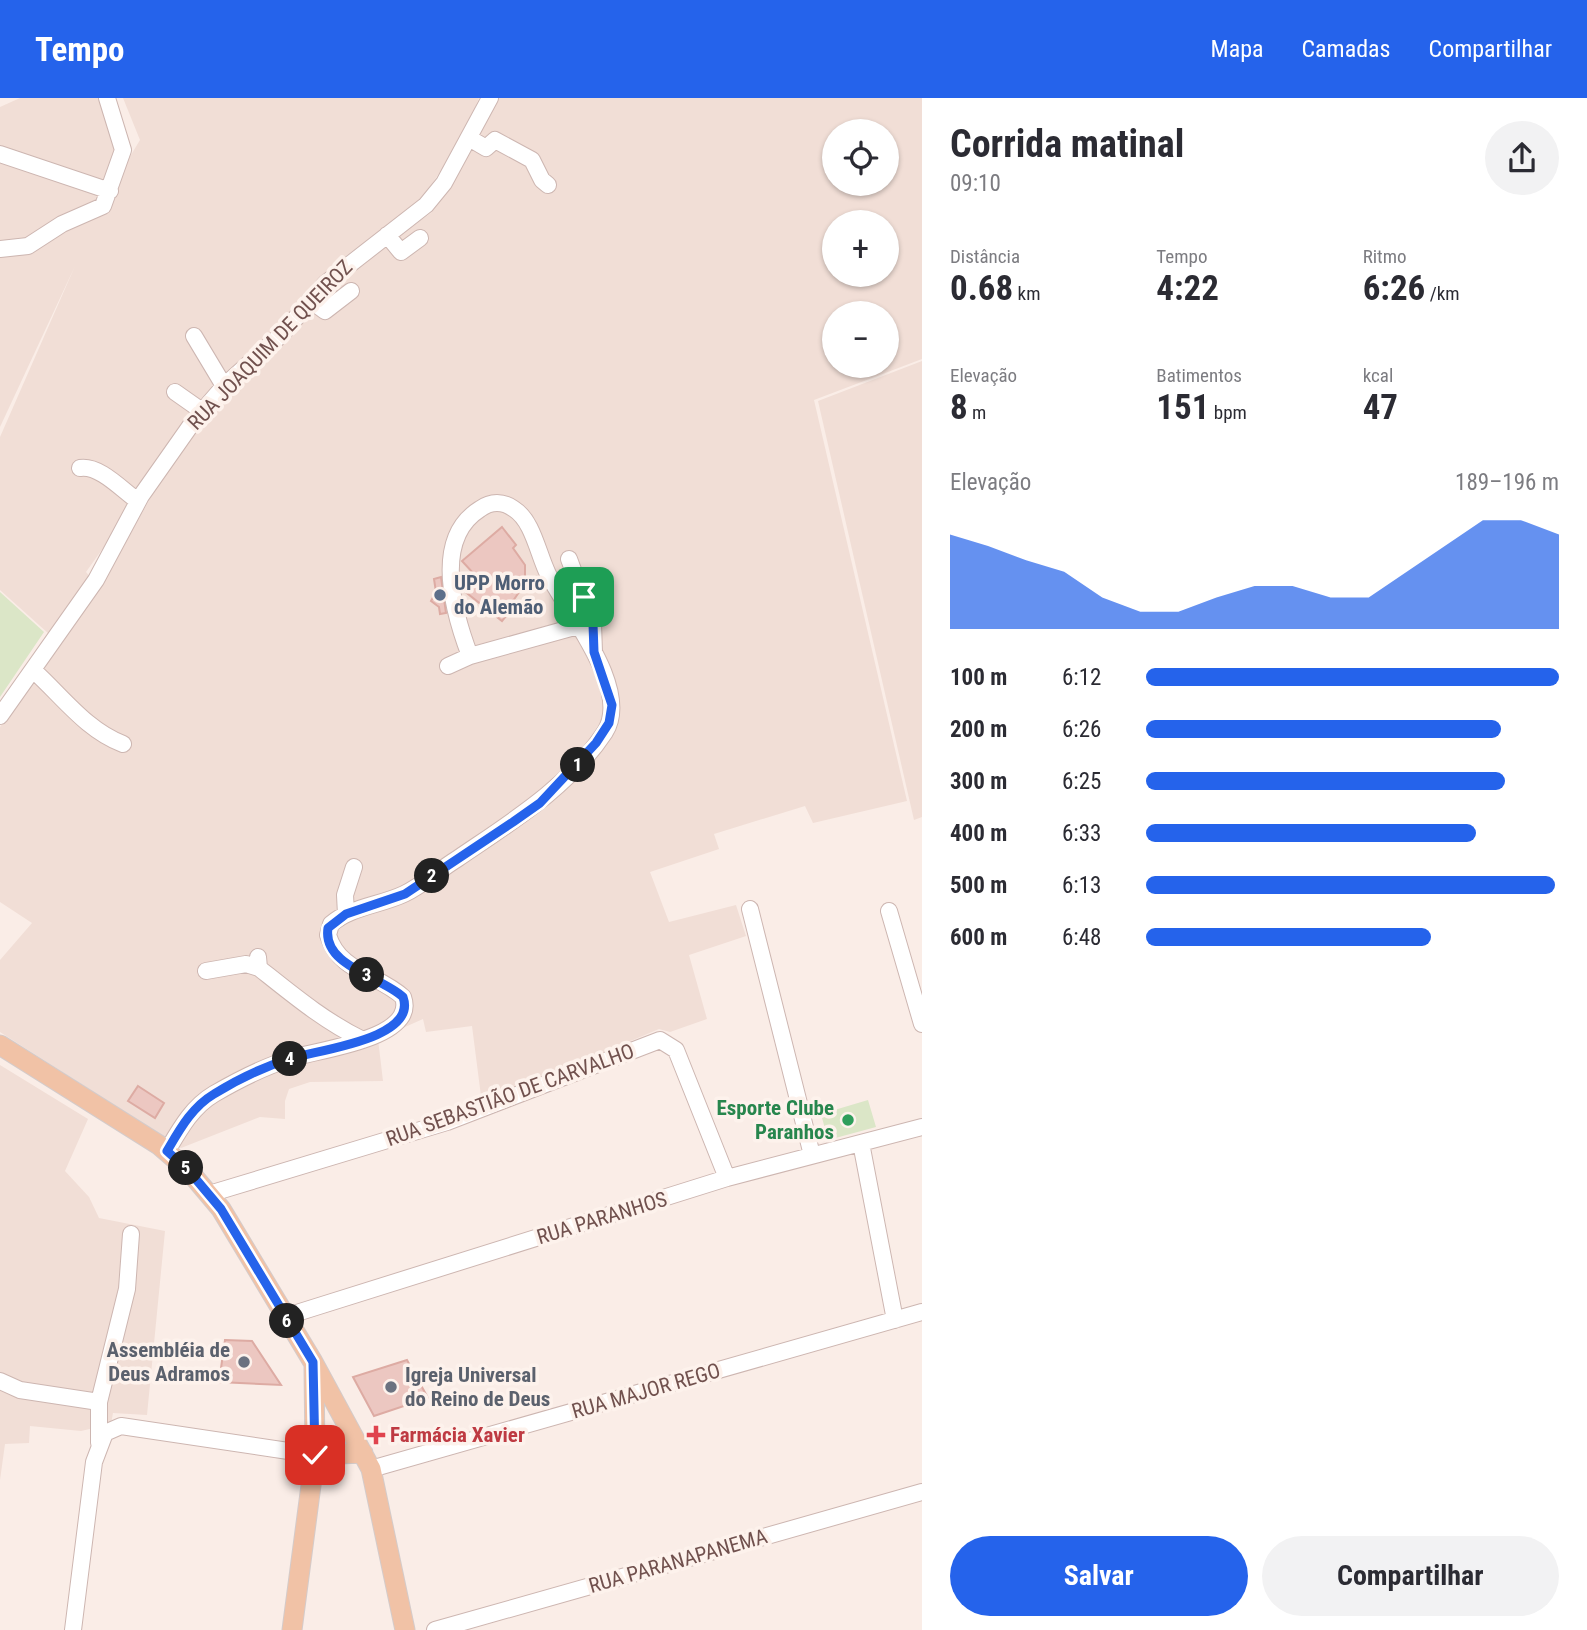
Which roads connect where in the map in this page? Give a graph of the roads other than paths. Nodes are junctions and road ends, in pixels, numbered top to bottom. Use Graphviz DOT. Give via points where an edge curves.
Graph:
graph roads {
  1 [pos="107,98"];
  2 [pos="490,98"];
  3 [pos="469,138"];
  4 [pos="0,154"];
  5 [pos="548,185"];
  6 [pos="110,191"];
  7 [pos="387,235"];
  8 [pos="420,238"];
  9 [pos="0,249"];
  10 [pos="352,291"];
  11 [pos="310,300"];
  12 [pos="194,336"];
  13 [pos="224,386"];
  14 [pos="175,392"];
  15 [pos="202,411"];
  16 [pos="80,468"];
  17 [pos="138,501"];
  18 [pos="569,559"];
  19 [pos="578,626"];
  20 [pos="594,652"];
  21 [pos="470,656"];
  22 [pos="448,666"];
  23 [pos="33,670"];
  24 [pos="0,716"];
  25 [pos="123,744"];
  26 [pos="355,867"];
  27 [pos="750,909"];
  28 [pos="889,911"];
  29 [pos="346,914"];
  30 [pos="206,971"];
  31 [pos="922,1024"];
  32 [pos="363,1040"];
  33 [pos="0,1045"];
  34 [pos="922,1127"];
  35 [pos="862,1143"];
  36 [pos="167,1151"];
  37 [pos="812,1154"];
  38 [pos="727,1178"];
  39 [pos="209,1194"];
  40 [pos="131,1234"];
  41 [pos="922,1312"];
  42 [pos="284,1318"];
  43 [pos="895,1320"];
  44 [pos="313,1362"];
  45 [pos="0,1381"];
  46 [pos="99,1402"];
  47 [pos="99,1443"];
  48 [pos="315,1455"];
  49 [pos="367,1461"];
  50 [pos="922,1492"];
  51 [pos="74,1630"];
  52 [pos="292,1630"];
  53 [pos="405,1630"];
  54 [pos="435,1630"];
  1 -- 6 [label="street" via="123,145"];
  2 -- 3 [label="street, RUA JOAQUIM DE QUEIROZ"];
  3 -- 5 [label="street" via="486,148 495,140 533,160"];
  3 -- 7 [label="street, RUA JOAQUIM DE QUEIROZ" via="436,194"];
  4 -- 6 [label="street"];
  6 -- 9 [label="street" via="95,211 69,220 28,246"];
  7 -- 8 [label="street" via="401,252"];
  7 -- 11 [label="street, RUA JOAQUIM DE QUEIROZ"];
  10 -- 11 [label="street" via="325,311"];
  11 -- 13 [label="street, RUA JOAQUIM DE QUEIROZ" via="282,334"];
  12 -- 13 [label="street"];
  13 -- 15 [label="street, RUA JOAQUIM DE QUEIROZ"];
  14 -- 15 [label="street"];
  15 -- 17 [label="street, RUA JOAQUIM DE QUEIROZ"];
  16 -- 17 [label="street" via="108,478"];
  17 -- 23 [label="street, RUA JOAQUIM DE QUEIROZ" via="96,580"];
  18 -- 20 [label="street" via="593,624"];
  19 -- 20 [label="street"];
  19 -- 21 [label="street"];
  19 -- 21 [label="street" via="553,585 521,514 497,502 474,513 456,537 452,553 457,614"];
  20 -- 29 [label="street" via="607,683 612,715 596,743 562,781 540,803 423,883"];
  21 -- 22 [label="street"];
  23 -- 24 [label="street, RUA JOAQUIM DE QUEIROZ"];
  23 -- 25 [label="street" via="79,716"];
  26 -- 29 [label="street" via="345,895"];
  27 -- 37 [label="street"];
  28 -- 31 [label="street"];
  29 -- 32 [label="street" via="327,932 336,953 405,1000 400,1018"];
  30 -- 32 [label="street" via="259,962 319,1015"];
  32 -- 36 [label="street" via="292,1058 214,1094 189,1116"];
  33 -- 36 [label="main road"];
  34 -- 35 [label="street, RUA PARANHOS"];
  35 -- 37 [label="street, RUA PARANHOS"];
  35 -- 43 [label="street"];
  36 -- 39 [label="main road"];
  37 -- 38 [label="street, RUA PARANHOS"];
  38 -- 39 [label="street, RUA SEBASTIÃO DE CARVALHO" via="676,1050 660,1040 446,1122"];
  38 -- 42 [label="street, RUA PARANHOS"];
  39 -- 42 [label="main road" via="235,1230"];
  40 -- 46 [label="street"];
  41 -- 43 [label="street, RUA MAJOR REGO"];
  42 -- 44 [label="main road"];
  43 -- 49 [label="street, RUA MAJOR REGO"];
  44 -- 48 [label="main road"];
  44 -- 49 [label="main road"];
  45 -- 46 [label="street" via="20,1390"];
  46 -- 47 [label="street"];
  47 -- 48 [label="street" via="105,1433 121,1426"];
  47 -- 51 [label="street"];
  48 -- 49 [label="main road"];
  48 -- 52 [label="main road"];
  49 -- 53 [label="main road"];
  50 -- 54 [label="street, RUA PARANAPANEMA"];
}
